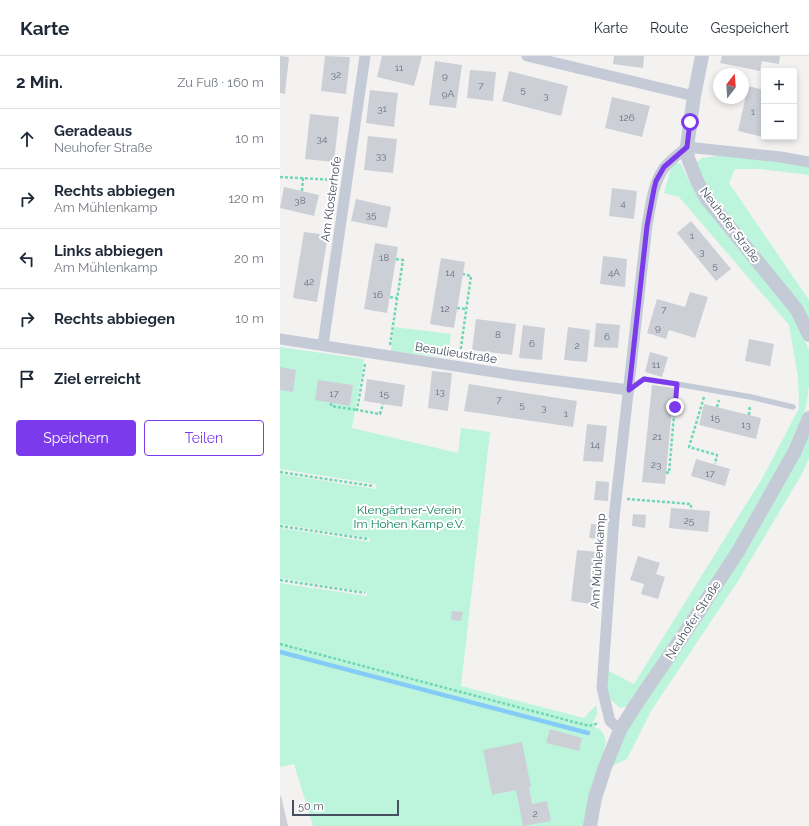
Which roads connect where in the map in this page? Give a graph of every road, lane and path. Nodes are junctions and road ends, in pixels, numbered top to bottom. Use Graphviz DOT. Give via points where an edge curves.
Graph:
graph roads {
  1 [pos="365,56"];
  2 [pos="527,56"];
  3 [pos="702,56"];
  4 [pos="694,96"];
  5 [pos="687,147"];
  6 [pos="809,162"];
  7 [pos="280,177"];
  8 [pos="304,178"];
  9 [pos="347,181"];
  10 [pos="302,191"];
  11 [pos="396,259"];
  12 [pos="463,274"];
  13 [pos="390,297"];
  14 [pos="398,298"];
  15 [pos="457,308"];
  16 [pos="466,310"];
  17 [pos="809,335"];
  18 [pos="280,339"];
  19 [pos="323,345"];
  20 [pos="367,352"];
  21 [pos="389,355"];
  22 [pos="458,367"];
  23 [pos="677,384"];
  24 [pos="707,389"];
  25 [pos="629,390"];
  26 [pos="331,403"];
  27 [pos="383,404"];
  28 [pos="793,407"];
  29 [pos="357,410"];
  30 [pos="809,418"];
  31 [pos="715,464"];
  32 [pos="280,472"];
  33 [pos="666,472"];
  34 [pos="374,486"];
  35 [pos="616,499"];
  36 [pos="691,510"];
  37 [pos="280,526"];
  38 [pos="368,539"];
  39 [pos="280,580"];
  40 [pos="365,593"];
  41 [pos="280,644"];
  42 [pos="615,725"];
  43 [pos="590,826"];
  1 -- 9 [label="street, Am Klosterhofe"];
  2 -- 4 [label="street"];
  3 -- 4 [label="street, Neuhofer Straße"];
  4 -- 5 [label="street, Neuhofer Straße"];
  5 -- 6 [label="street" via="782,156"];
  5 -- 17 [label="street, Neuhofer Straße" via="688,158 706,198 797,310"];
  5 -- 25 [label="street, Am Mühlenkamp" via="664,167 654,189 647,226"];
  7 -- 8 [label="path"];
  8 -- 9 [label="path"];
  8 -- 10 [label="path"];
  9 -- 19 [label="street, Am Klosterhofe"];
  11 -- 14 [label="path" via="403,260"];
  12 -- 16 [label="path" via="472,276"];
  13 -- 14 [label="path"];
  14 -- 21 [label="path"];
  15 -- 16 [label="path"];
  16 -- 22 [label="path"];
  18 -- 19 [label="street, Beaulieustraße"];
  19 -- 20 [label="street, Beaulieustraße"];
  20 -- 21 [label="street, Beaulieustraße"];
  20 -- 29 [label="path"];
  21 -- 22 [label="street, Beaulieustraße"];
  22 -- 25 [label="street, Beaulieustraße"];
  23 -- 24 [label="lane"];
  23 -- 25 [label="lane" via="644,379"];
  23 -- 33 [label="path" via="669,473"];
  24 -- 28 [label="lane"];
  24 -- 31 [label="path" via="689,447 717,455"];
  25 -- 35 [label="street, Am Mühlenkamp"];
  26 -- 29 [label="path" via="331,406"];
  27 -- 29 [label="path" via="380,414"];
  30 -- 42 [label="street, Neuhofer Straße" via="795,451 739,550 635,706"];
  32 -- 34 [label="path"];
  35 -- 36 [label="path" via="691,504"];
  35 -- 42 [label="street, Am Mühlenkamp" via="602,688"];
  37 -- 38 [label="path"];
  39 -- 40 [label="path"];
  41 -- 42 [label="path" via="589,726"];
  42 -- 43 [label="street, Neuhofer Straße"];
}
